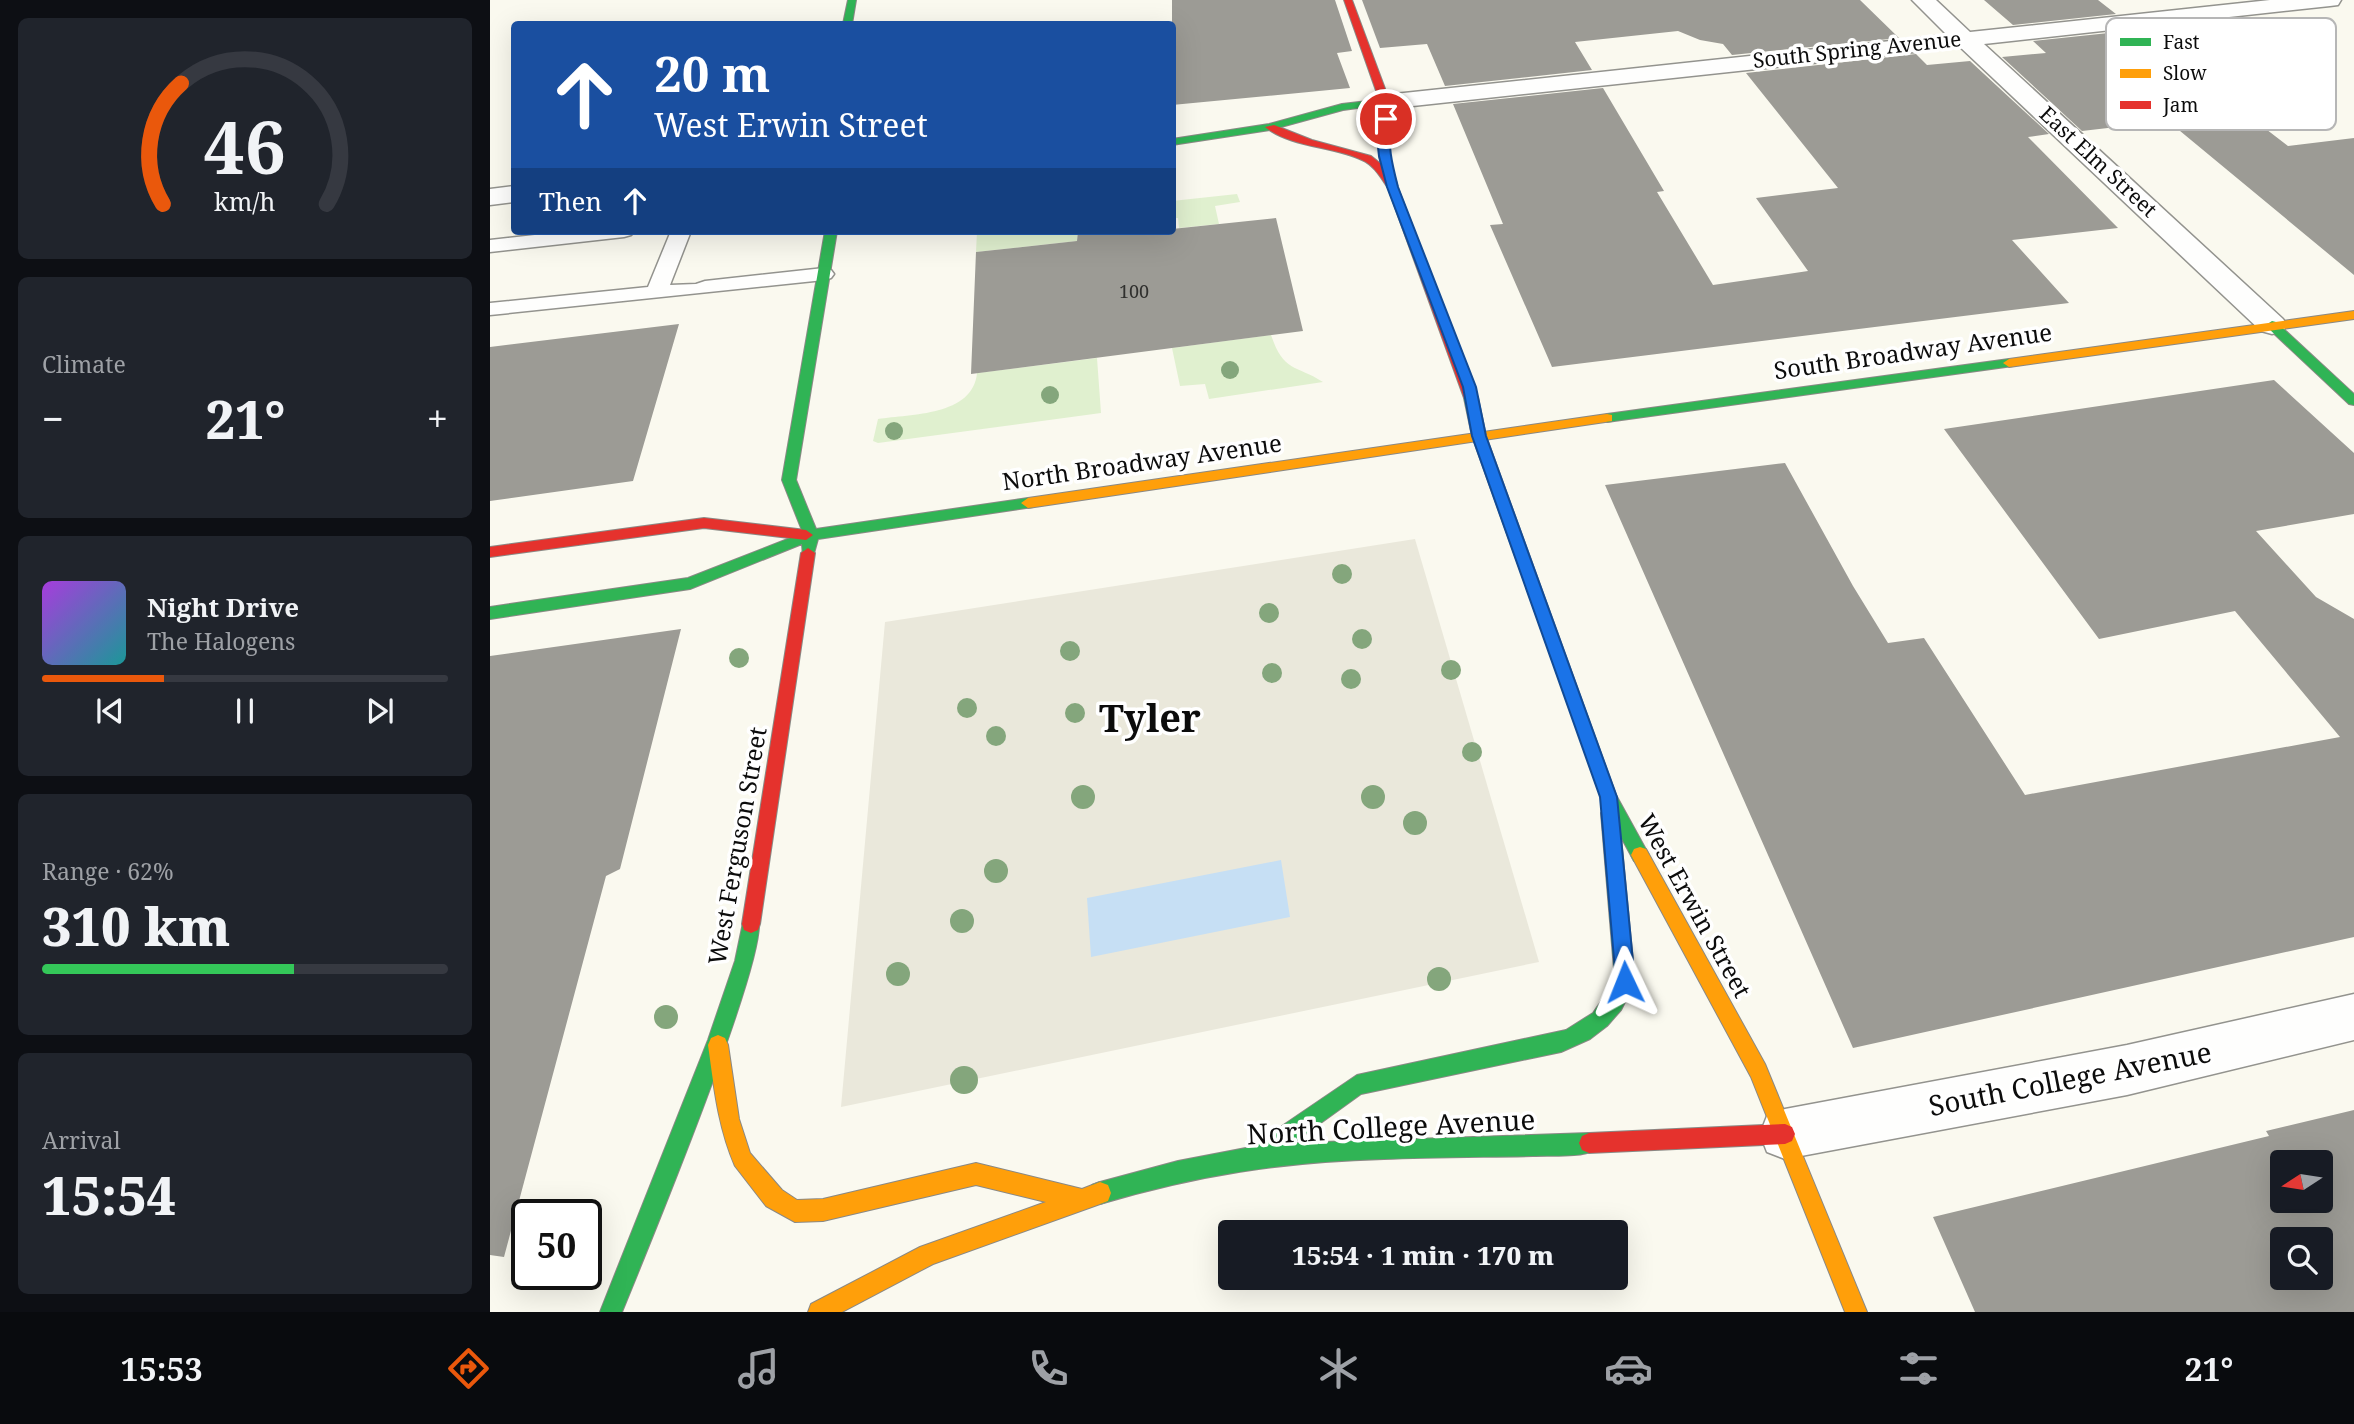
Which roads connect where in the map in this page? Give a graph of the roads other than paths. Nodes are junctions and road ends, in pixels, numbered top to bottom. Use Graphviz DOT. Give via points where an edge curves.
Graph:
graph roads {
  1 [pos="852,0"];
  2 [pos="1348,0"];
  3 [pos="1923,0"];
  4 [pos="2330,0"];
  5 [pos="2157,18"];
  6 [pos="848,21"];
  7 [pos="2106,23"];
  8 [pos="1965,38"];
  9 [pos="1385,102"];
  10 [pos="1270,127"];
  11 [pos="1176,141"];
  12 [pos="1393,187"];
  13 [pos="511,194"];
  14 [pos="490,197"];
  15 [pos="588,235"];
  16 [pos="679,235"];
  17 [pos="830,235"];
  18 [pos="490,246"];
  19 [pos="824,274"];
  20 [pos="657,291"];
  21 [pos="490,309"];
  22 [pos="2354,315"];
  23 [pos="2272,325"];
  24 [pos="2354,401"];
  25 [pos="1479,436"];
  26 [pos="811,535"];
  27 [pos="490,552"];
  28 [pos="490,613"];
  29 [pos="1608,797"];
  30 [pos="2354,1017"];
  31 [pos="718,1040"];
  32 [pos="1785,1134"];
  33 [pos="1255,1157"];
  34 [pos="1080,1199"];
  35 [pos="611,1312"];
  36 [pos="819,1312"];
  37 [pos="1856,1312"];
  1 -- 6 [label="main road"];
  2 -- 9 [label="main road"];
  3 -- 8 [label="street, East Elm Street"];
  4 -- 5 [label="street, South Spring Avenue"];
  7 -- 8 [label="street, South Spring Avenue"];
  8 -- 9 [label="street, South Spring Avenue"];
  8 -- 23 [label="street, East Elm Street"];
  9 -- 10 [label="main road" via="1342,107"];
  9 -- 12 [label="main road" via="1383,138"];
  10 -- 11 [label="main road"];
  10 -- 12 [label="main road" via="1367,158"];
  12 -- 25 [label="main road, West Erwin Street" via="1469,387"];
  13 -- 14 [label="street"];
  15 -- 18 [label="lane"];
  16 -- 20 [label="lane"];
  17 -- 19 [label="main road"];
  19 -- 20 [label="lane"];
  19 -- 26 [label="main road" via="789,480"];
  20 -- 21 [label="lane"];
  22 -- 23 [label="main road, South Broadway Avenue"];
  23 -- 24 [label="main road"];
  23 -- 25 [label="main road, South Broadway Avenue"];
  25 -- 26 [label="main road, North Broadway Avenue"];
  25 -- 29 [label="main road, West Erwin Street"];
  26 -- 27 [label="main road, North Broadway Avenue" via="704,523"];
  26 -- 28 [label="main road, North Broadway Avenue" via="690,583"];
  26 -- 31 [label="main road, West Ferguson Street" via="752,920"];
  29 -- 32 [label="main road, West Erwin Street" via="1758,1071"];
  29 -- 33 [label="main road" via="1626,963 1625,982 1608,1016 1590,1032 1561,1042 1357,1085"];
  30 -- 32 [label="street, South College Avenue" via="2127,1070"];
  31 -- 34 [label="main road" via="725,1098 742,1159 774,1198 795,1211 824,1210 976,1174"];
  31 -- 35 [label="main road, West Ferguson Street"];
  32 -- 33 [label="main road, North College Avenue" via="1367,1148"];
  32 -- 37 [label="main road, West Erwin Street"];
  33 -- 34 [label="main road, North College Avenue" via="1153,1177"];
  34 -- 36 [label="main road, North College Avenue" via="928,1255"];
}
